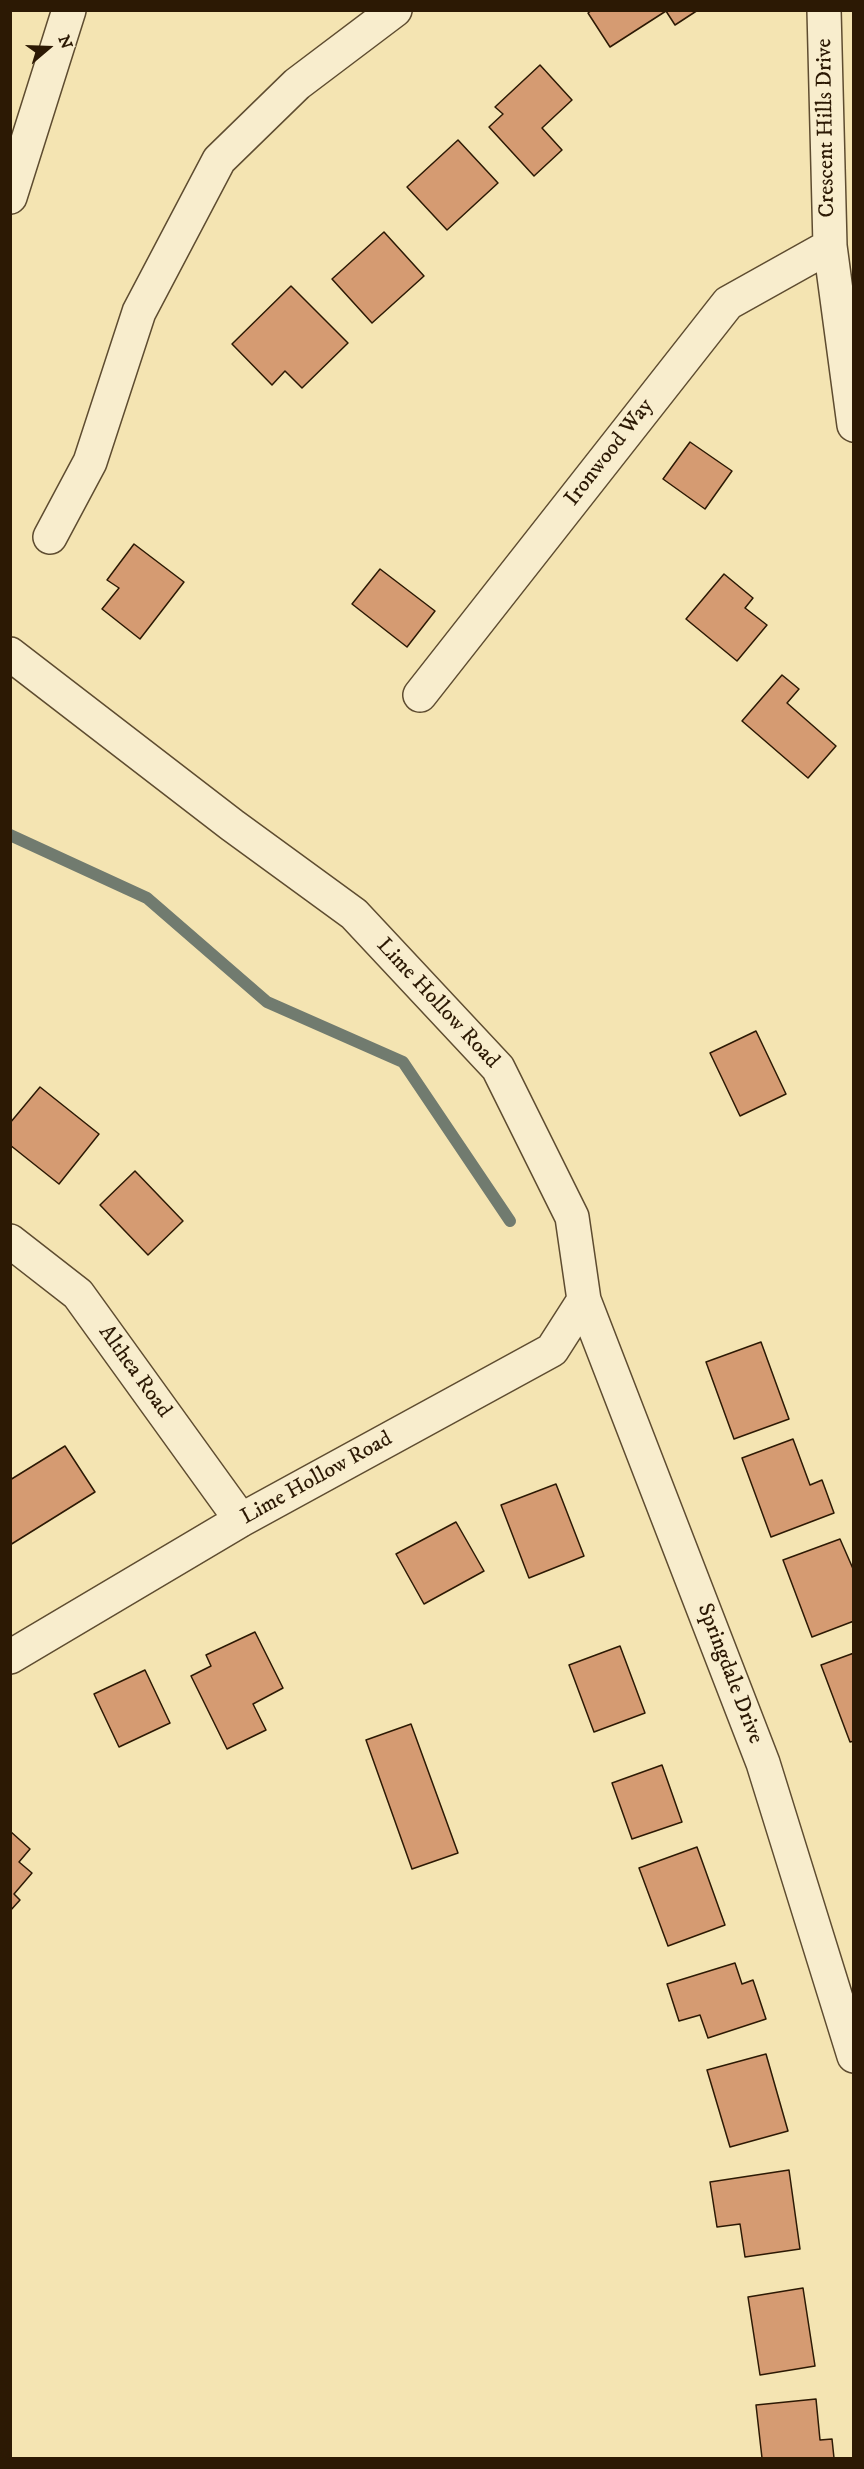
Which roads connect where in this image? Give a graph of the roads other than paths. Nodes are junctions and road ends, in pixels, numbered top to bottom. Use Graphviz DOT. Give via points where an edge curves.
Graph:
graph roads {
  1 [pos="69,10"];
  2 [pos="395,10"];
  3 [pos="824,10"];
  4 [pos="10,197"];
  5 [pos="830,246"];
  6 [pos="854,425"];
  7 [pos="50,537"];
  8 [pos="10,654"];
  9 [pos="420,695"];
  10 [pos="10,1241"];
  11 [pos="584,1300"];
  12 [pos="241,1520"];
  13 [pos="10,1657"];
  14 [pos="854,2056"];
  1 -- 4 [label="street"];
  2 -- 7 [label="street" via="297,84 219,160 139,312 90,462"];
  3 -- 5 [label="street, Crescent Hills Drive"];
  5 -- 6 [label="street, Crescent Hills Drive"];
  5 -- 9 [label="street, Ironwood Way" via="728,303"];
  8 -- 11 [label="street, Lime Hollow Road" via="354,914 498,1068 572,1217"];
  10 -- 12 [label="street, Althea Road" via="78,1294"];
  11 -- 12 [label="street, Lime Hollow Road" via="552,1350"];
  11 -- 14 [label="street, Springdale Drive" via="763,1763"];
  12 -- 13 [label="street, Lime Hollow Road"];
}
